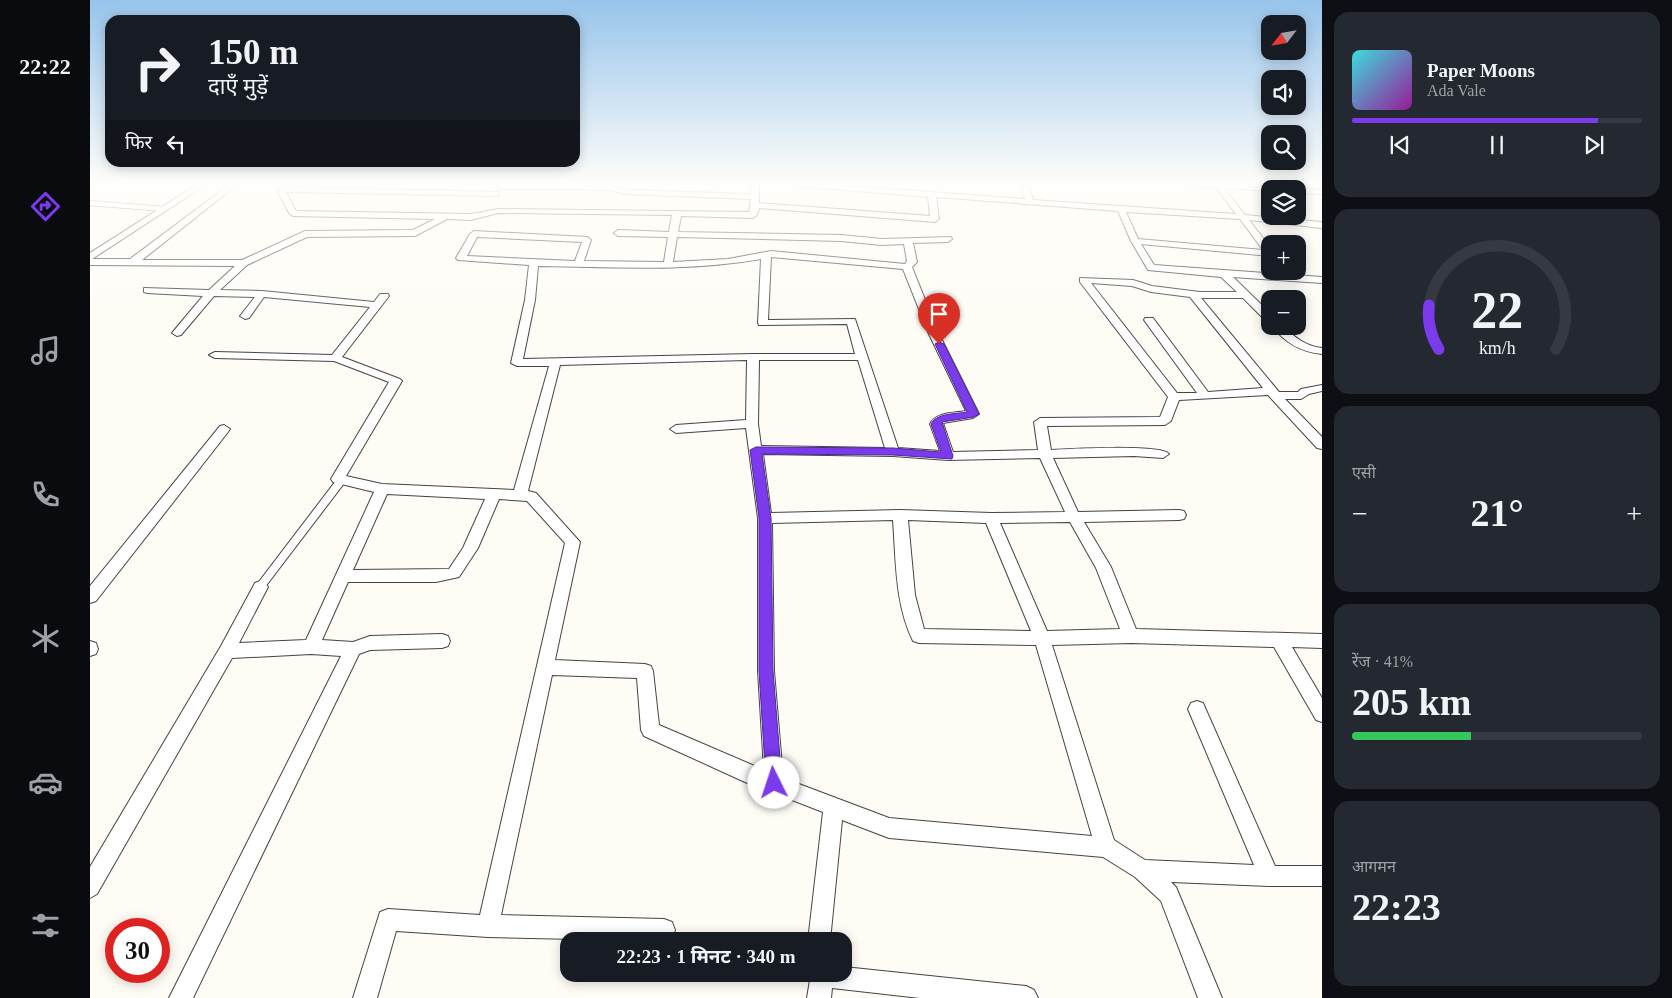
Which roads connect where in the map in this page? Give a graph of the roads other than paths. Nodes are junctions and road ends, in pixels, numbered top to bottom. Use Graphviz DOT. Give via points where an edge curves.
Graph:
graph roads {
  1 [pos="131,231"];
  2 [pos="174,231"];
  3 [pos="420,231"];
  4 [pos="475,231"];
  5 [pos="673,231"];
  6 [pos="689,231"];
  7 [pos="838,231"];
  8 [pos="1130,231"];
  9 [pos="1253,231"];
  10 [pos="618,233"];
  11 [pos="474,234"];
  12 [pos="672,234"];
  13 [pos="948,239"];
  14 [pos="1135,241"];
  15 [pos="1261,241"];
  16 [pos="908,242"];
  17 [pos="1261,252"];
  18 [pos="766,256"];
  19 [pos="90,257"];
  20 [pos="90,262"];
  21 [pos="133,262"];
  22 [pos="244,263"];
  23 [pos="534,263"];
  24 [pos="579,263"];
  25 [pos="668,265"];
  26 [pos="907,268"];
  27 [pos="1224,274"];
  28 [pos="1261,275"];
  29 [pos="1306,278"];
  30 [pos="1322,280"];
  31 [pos="241,282"];
  32 [pos="147,290"];
  33 [pos="211,293"];
  34 [pos="262,294"];
  35 [pos="1245,295"];
  36 [pos="1200,296"];
  37 [pos="381,300"];
  38 [pos="1261,311"];
  39 [pos="245,316"];
  40 [pos="1149,320"];
  41 [pos="177,333"];
  42 [pos="1286,335"];
  43 [pos="1322,351"];
  44 [pos="215,355"];
  45 [pos="862,357"];
  46 [pos="335,358"];
  47 [pos="753,358"];
  48 [pos="555,363"];
  49 [pos="1322,388"];
  50 [pos="1274,393"];
  51 [pos="1205,396"];
  52 [pos="1174,397"];
  53 [pos="752,424"];
  54 [pos="224,429"];
  55 [pos="676,429"];
  56 [pos="1322,445"];
  57 [pos="756,450"];
  58 [pos="893,452"];
  59 [pos="1163,454"];
  60 [pos="1045,455"];
  61 [pos="948,456"];
  62 [pos="342,479"];
  63 [pos="382,489"];
  64 [pos="494,494"];
  65 [pos="520,495"];
  66 [pos="900,515"];
  67 [pos="1179,515"];
  68 [pos="1074,517"];
  69 [pos="765,518"];
  70 [pos="991,518"];
  71 [pos="343,576"];
  72 [pos="260,587"];
  73 [pos="90,597"];
  74 [pos="1131,636"];
  75 [pos="1042,638"];
  76 [pos="1279,640"];
  77 [pos="442,641"];
  78 [pos="1322,641"];
  79 [pos="311,647"];
  80 [pos="353,649"];
  81 [pos="227,651"];
  82 [pos="546,667"];
  83 [pos="1198,709"];
  84 [pos="1322,714"];
  85 [pos="774,783"];
  86 [pos="834,806"];
  87 [pos="1106,847"];
  88 [pos="1142,870"];
  89 [pos="1269,876"];
  90 [pos="1322,876"];
  91 [pos="90,887"];
  92 [pos="488,926"];
  93 [pos="664,930"];
  94 [pos="820,932"];
  95 [pos="852,978"];
  96 [pos="821,982"];
  97 [pos="181,998"];
  98 [pos="365,998"];
  99 [pos="819,998"];
  100 [pos="1026,998"];
  101 [pos="1210,998"];
  1 -- 19 [label="street"];
  2 -- 21 [label="street"];
  3 -- 22 [label="street" via="305,234"];
  4 -- 11 [label="street"];
  5 -- 12 [label="street"];
  6 -- 12 [label="street"];
  7 -- 16 [label="street"];
  8 -- 14 [label="street"];
  9 -- 15 [label="street"];
  10 -- 12 [label="street"];
  11 -- 23 [label="street" via="461,258"];
  11 -- 24 [label="street" via="587,240"];
  12 -- 25 [label="street"];
  13 -- 16 [label="street"];
  14 -- 17 [label="street"];
  14 -- 27 [label="street" via="1151,268"];
  16 -- 26 [label="street" via="912,262"];
  18 -- 25 [label="street"];
  18 -- 26 [label="street"];
  18 -- 45 [label="street" via="762,323 851,321"];
  20 -- 21 [label="street"];
  21 -- 22 [label="street"];
  22 -- 31 [label="street"];
  23 -- 24 [label="street"];
  23 -- 48 [label="street" via="517,363"];
  24 -- 25 [label="street"];
  26 -- 61 [label="street" via="933,332 974,414 938,420 936,424"];
  27 -- 28 [label="street"];
  27 -- 35 [label="street"];
  29 -- 30 [label="street"];
  31 -- 33 [label="street"];
  31 -- 33 [label="street"];
  31 -- 34 [label="street"];
  32 -- 33 [label="street"];
  33 -- 41 [label="street"];
  34 -- 37 [label="street"];
  34 -- 39 [label="street"];
  35 -- 36 [label="street"];
  35 -- 38 [label="street"];
  36 -- 50 [label="street" via="1195,298"];
  36 -- 52 [label="street" via="1133,283 1083,280"];
  37 -- 46 [label="street"];
  40 -- 51 [label="street"];
  42 -- 43 [label="street" via="1295,344"];
  44 -- 46 [label="street"];
  45 -- 47 [label="street"];
  45 -- 58 [label="street"];
  46 -- 62 [label="street" via="396,381 338,479"];
  47 -- 48 [label="street"];
  47 -- 53 [label="street"];
  48 -- 65 [label="street"];
  49 -- 50 [label="street" via="1305,391 1301,395"];
  50 -- 51 [label="street"];
  50 -- 56 [label="street"];
  51 -- 52 [label="street"];
  52 -- 60 [label="street" via="1165,421 1040,422"];
  53 -- 55 [label="street"];
  53 -- 57 [label="street"];
  54 -- 73 [label="street"];
  57 -- 58 [label="street"];
  57 -- 69 [label="street"];
  58 -- 61 [label="street"];
  59 -- 60 [label="street"];
  60 -- 61 [label="street"];
  60 -- 68 [label="street"];
  62 -- 63 [label="street"];
  62 -- 72 [label="lane"];
  63 -- 64 [label="street"];
  63 -- 71 [label="street"];
  64 -- 65 [label="street"];
  64 -- 71 [label="street" via="464,561 454,573"];
  65 -- 82 [label="street" via="531,496 573,542"];
  66 -- 69 [label="street"];
  66 -- 70 [label="street"];
  66 -- 75 [label="street" via="906,579 914,627 919,636"];
  67 -- 68 [label="street"];
  68 -- 70 [label="street"];
  68 -- 74 [label="street" via="1104,567"];
  69 -- 85 [label="street" via="766,671"];
  70 -- 75 [label="street"];
  71 -- 79 [label="street"];
  72 -- 81 [label="street"];
  74 -- 75 [label="street"];
  74 -- 76 [label="street"];
  75 -- 87 [label="street"];
  76 -- 78 [label="street"];
  76 -- 84 [label="street"];
  77 -- 80 [label="street" via="370,643"];
  79 -- 80 [label="street"];
  79 -- 81 [label="street"];
  80 -- 97 [label="street"];
  81 -- 91 [label="street"];
  82 -- 85 [label="street" via="645,671 650,730"];
  82 -- 92 [label="street"];
  83 -- 89 [label="street"];
  85 -- 86 [label="street"];
  86 -- 87 [label="street" via="889,828"];
  86 -- 94 [label="street"];
  87 -- 88 [label="street"];
  88 -- 89 [label="street"];
  88 -- 101 [label="street" via="1169,894"];
  89 -- 90 [label="street"];
  92 -- 93 [label="street"];
  92 -- 98 [label="street" via="388,920"];
  95 -- 100 [label="street"];
  96 -- 99 [label="street"];
}
